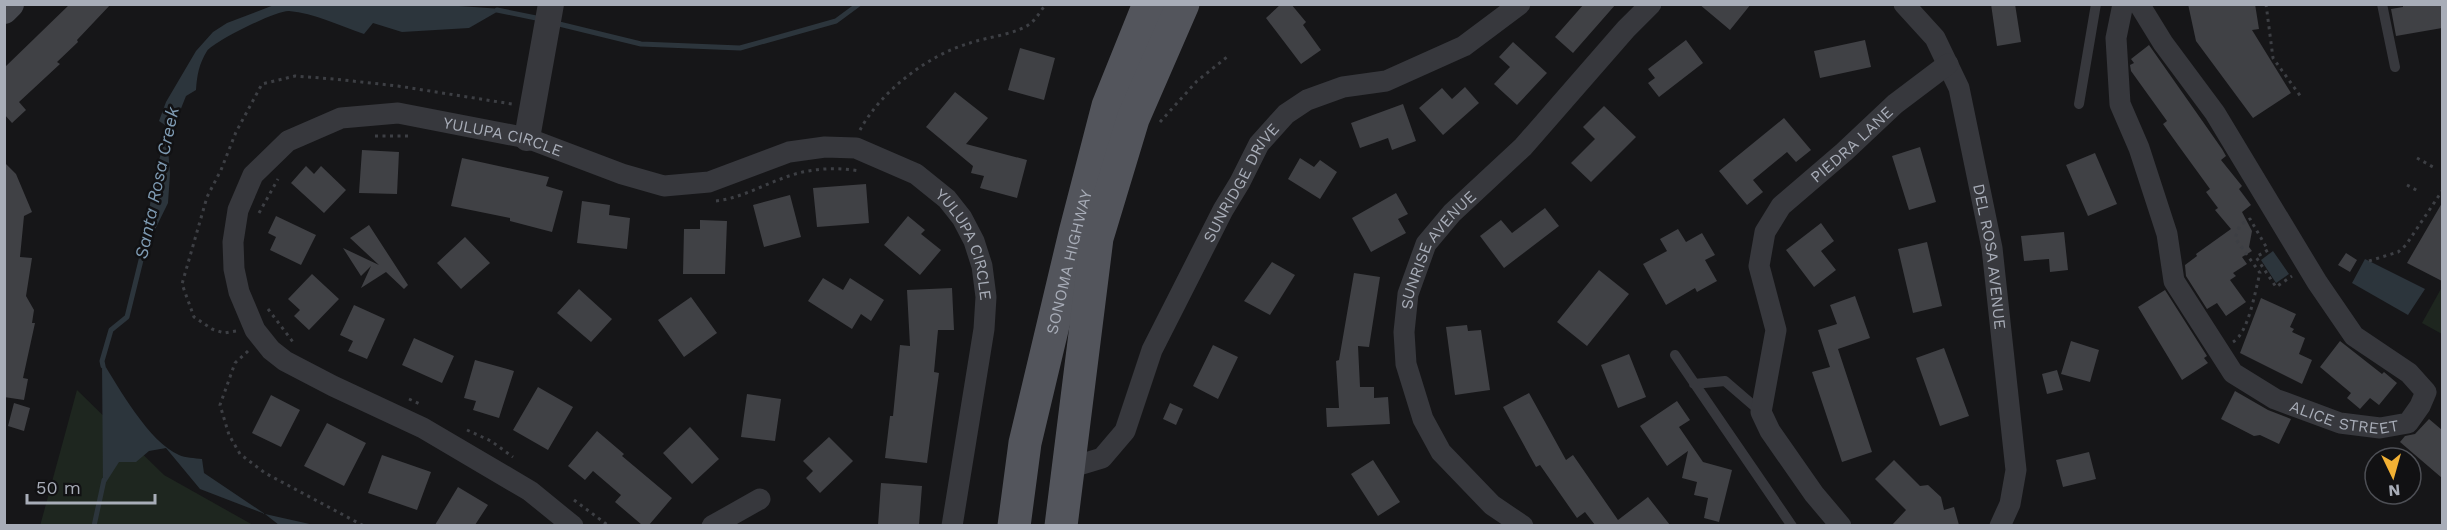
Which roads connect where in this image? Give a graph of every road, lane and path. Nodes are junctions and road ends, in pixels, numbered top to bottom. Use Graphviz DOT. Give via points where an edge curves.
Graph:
graph roads {
  1 [pos="10,4"];
  2 [pos="551,4"];
  3 [pos="1046,4"];
  4 [pos="1149,4"];
  5 [pos="1183,4"];
  6 [pos="1520,4"];
  7 [pos="1651,4"];
  8 [pos="1904,4"];
  9 [pos="2096,4"];
  10 [pos="2123,4"];
  11 [pos="2139,4"];
  12 [pos="2266,4"];
  13 [pos="2382,4"];
  14 [pos="4,10"];
  15 [pos="1227,57"];
  16 [pos="1948,64"];
  17 [pos="2395,67"];
  18 [pos="2301,97"];
  19 [pos="527,103"];
  20 [pos="2079,104"];
  21 [pos="1156,127"];
  22 [pos="371,135"];
  23 [pos="419,137"];
  24 [pos="527,138"];
  25 [pos="856,148"];
  26 [pos="2417,158"];
  27 [pos="2433,167"];
  28 [pos="868,174"];
  29 [pos="279,177"];
  30 [pos="2407,184"];
  31 [pos="2418,191"];
  32 [pos="2442,191"];
  33 [pos="708,201"];
  34 [pos="257,217"];
  35 [pos="2274,248"];
  36 [pos="2268,250"];
  37 [pos="2369,261"];
  38 [pos="2286,267"];
  39 [pos="265,302"];
  40 [pos="273,317"];
  41 [pos="246,331"];
  42 [pos="2219,351"];
  43 [pos="1675,355"];
  44 [pos="1694,384"];
  45 [pos="1761,412"];
  46 [pos="1069,468"];
  47 [pos="760,499"];
  48 [pos="364,525"];
  49 [pos="573,525"];
  50 [pos="712,525"];
  51 [pos="952,525"];
  52 [pos="1014,525"];
  53 [pos="1061,525"];
  54 [pos="1522,525"];
  55 [pos="1792,525"];
  56 [pos="1841,525"];
  57 [pos="2001,525"];
  1 -- 14 [label="main road"];
  2 -- 19 [label="street"];
  3 -- 25 [label="path" via="1030,24 968,43 915,69 876,107 860,129"];
  4 -- 52 [label="main road, SONOMA HIGHWAY" via="1108,106 1075,232 1025,443"];
  5 -- 46 [label="main road, SONOMA HIGHWAY" via="1133,119 1098,238"];
  6 -- 46 [label="street, SUNRIDGE DRIVE" via="1464,46 1386,81 1343,87 1307,100 1286,114 1259,144 1222,210 1152,350 1125,431 1102,458"];
  7 -- 54 [label="street, SUNRISE AVENUE" via="1523,147 1452,213 1426,244 1408,294 1406,364 1423,419 1441,452 1492,505"];
  8 -- 16 [label="street, DEL ROSA AVENUE" via="1935,38"];
  9 -- 20 [label="lane"];
  10 -- 42 [label="street, ALICE STREET" via="2116,38 2120,104 2167,234 2174,281"];
  11 -- 42 [label="street, ALICE STREET" via="2215,113 2354,336 2409,373 2426,392 2408,423 2380,428 2340,423 2275,399 2233,373"];
  12 -- 18 [label="path" via="2273,58"];
  13 -- 17 [label="lane"];
  15 -- 21 [label="path" via="1197,81"];
  16 -- 45 [label="street, PIEDRA LANE" via="1895,104 1781,206 1765,232 1759,266 1776,330"];
  16 -- 57 [label="street, DEL ROSA AVENUE" via="1959,88 1993,260 2016,470 2010,504"];
  19 -- 24 [label="street"];
  19 -- 41 [label="path" via="295,76 262,84 207,197 182,284 194,317 224,333"];
  22 -- 23 [label="path"];
  24 -- 25 [label="street, YULUPA CIRCLE" via="664,186 709,182 789,152"];
  24 -- 41 [label="street, YULUPA CIRCLE" via="398,113 341,118 288,141 253,175 238,210 234,268"];
  25 -- 51 [label="street, YULUPA CIRCLE" via="916,174 947,199 974,240 982,266 986,297 984,329"];
  26 -- 27 [label="path"];
  28 -- 33 [label="path" via="831,168 810,170 730,199"];
  29 -- 34 [label="path"];
  30 -- 31 [label="path"];
  32 -- 37 [label="path" via="2406,245 2398,252"];
  35 -- 36 [label="path"];
  36 -- 38 [label="path" via="2256,257 2276,286 2292,276"];
  36 -- 42 [label="path" via="2250,219 2240,225 2235,238 2260,273 2239,338"];
  39 -- 40 [label="path"];
  41 -- 48 [label="path" via="250,348 235,363 220,405 229,435 240,454 265,473"];
  41 -- 49 [label="street, YULUPA CIRCLE" via="285,361 423,428 530,491"];
  43 -- 44 [label="lane"];
  44 -- 45 [label="lane" via="1725,381"];
  44 -- 55 [label="lane"];
  45 -- 56 [label="street" via="1814,494"];
  46 -- 53 [label="main road, SONOMA HIGHWAY"];
  47 -- 50 [label="street"];
}
